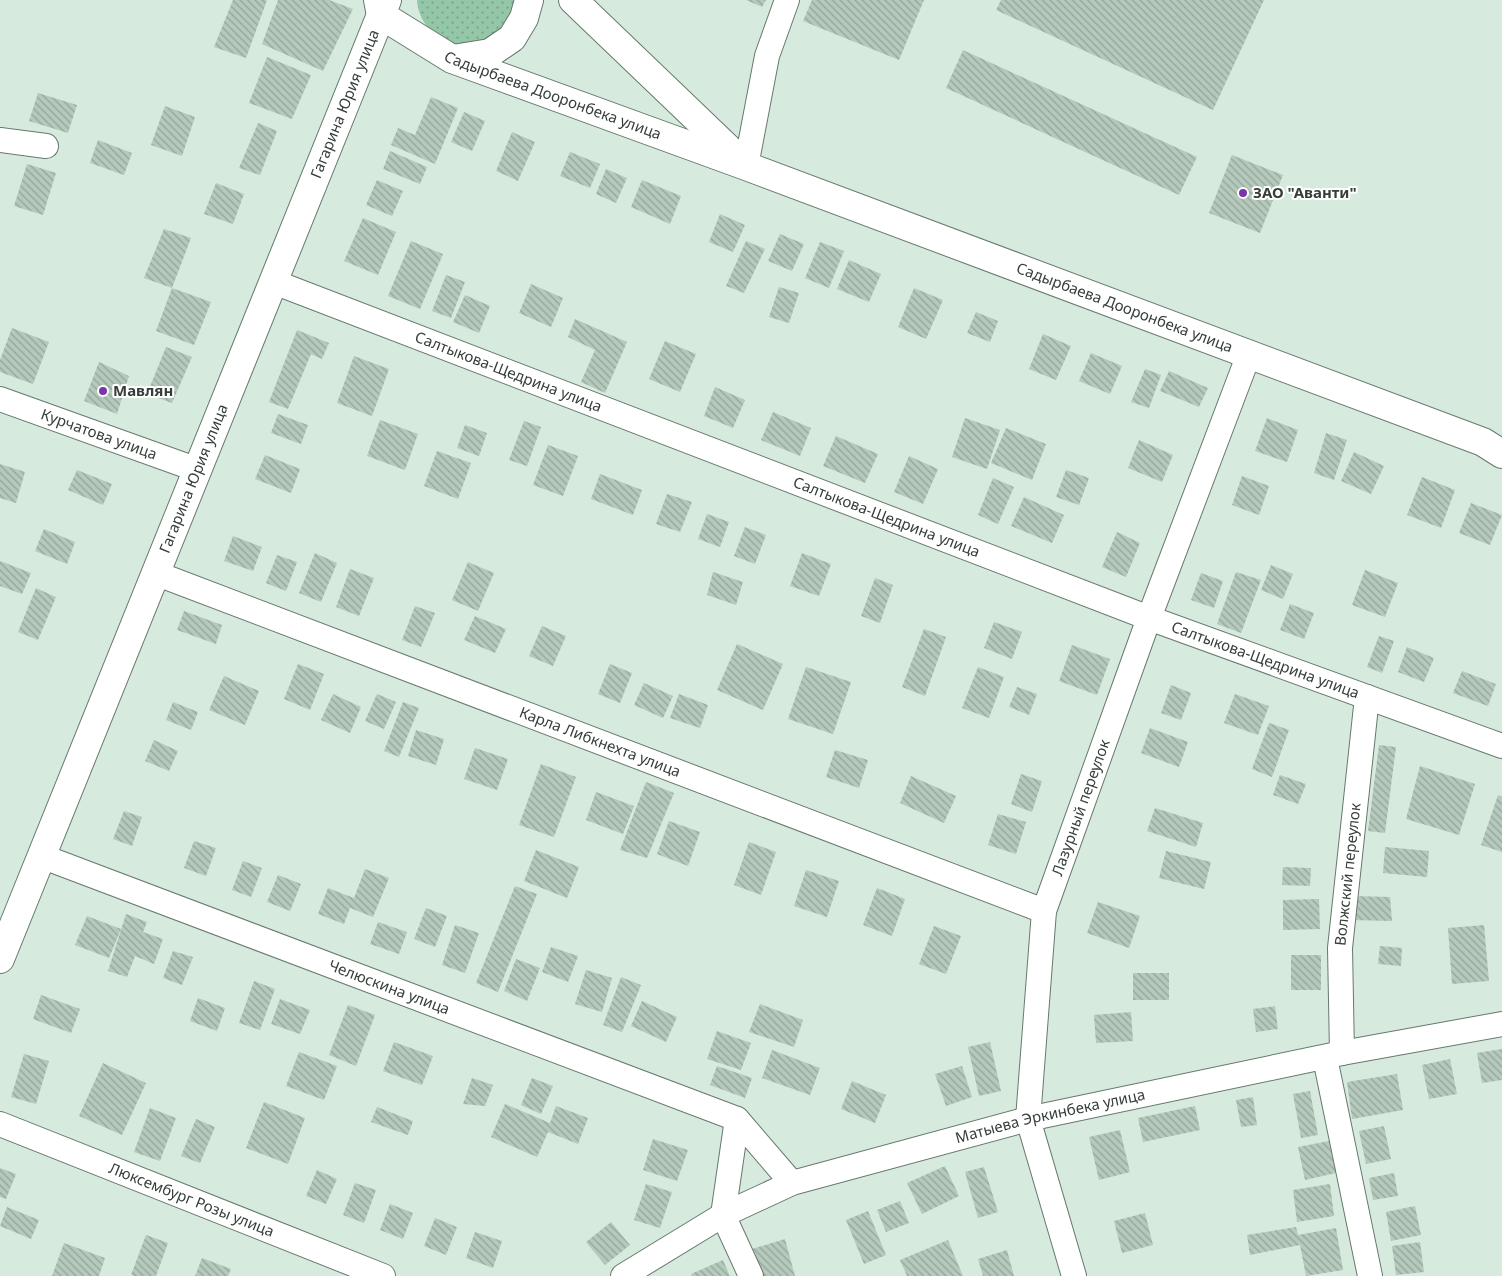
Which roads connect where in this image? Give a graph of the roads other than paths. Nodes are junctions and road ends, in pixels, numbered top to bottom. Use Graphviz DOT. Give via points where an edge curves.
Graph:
graph roads {
  1 [pos="529,0"];
  2 [pos="573,0"];
  3 [pos="787,0"];
  4 [pos="382,5"];
  5 [pos="452,59"];
  6 [pos="0,140"];
  7 [pos="46,146"];
  8 [pos="746,166"];
  9 [pos="274,282"];
  10 [pos="1250,354"];
  11 [pos="0,399"];
  12 [pos="1502,454"];
  13 [pos="198,470"];
  14 [pos="155,573"];
  15 [pos="1149,618"];
  16 [pos="1367,697"];
  17 [pos="1502,746"];
  18 [pos="41,856"];
  19 [pos="1044,911"];
  20 [pos="0,959"];
  21 [pos="1502,1024"];
  22 [pos="1334,1056"];
  23 [pos="737,1119"];
  24 [pos="1028,1119"];
  25 [pos="0,1124"];
  26 [pos="792,1183"];
  27 [pos="723,1215"];
  28 [pos="382,1276"];
  29 [pos="623,1276"];
  30 [pos="751,1276"];
  31 [pos="1074,1276"];
  32 [pos="1370,1276"];
  1 -- 5 [label="main road" via="524,18 512,38 490,53"];
  2 -- 8 [label="main road, Садырбаева Дооронбека улица"];
  3 -- 8 [label="street" via="767,56"];
  4 -- 5 [label="main road, Садырбаева Дооронбека улица"];
  4 -- 9 [label="main road, Гагарина Юрия улица"];
  5 -- 8 [label="main road, Садырбаева Дооронбека улица"];
  6 -- 7 [label="street"];
  8 -- 10 [label="main road, Садырбаева Дооронбека улица"];
  9 -- 13 [label="main road, Гагарина Юрия улица"];
  9 -- 15 [label="street, Салтыкова-Щедрина улица"];
  10 -- 12 [label="main road, Садырбаева Дооронбека улица" via="1483,442"];
  10 -- 15 [label="street, Лазурный переулок"];
  11 -- 13 [label="street, Курчатова улица"];
  13 -- 14 [label="main road, Гагарина Юрия улица"];
  14 -- 18 [label="main road, Гагарина Юрия улица"];
  14 -- 19 [label="street, Карла Либкнехта улица"];
  15 -- 16 [label="street, Салтыкова-Щедрина улица"];
  15 -- 19 [label="street, Лазурный переулок"];
  16 -- 17 [label="street, Салтыкова-Щедрина улица"];
  16 -- 22 [label="street, Волжский переулок" via="1340,948"];
  18 -- 20 [label="main road, Гагарина Юрия улица"];
  18 -- 23 [label="street, Челюскина улица"];
  19 -- 24 [label="street, Лазурный переулок"];
  21 -- 22 [label="street, Матыева Эркинбека улица"];
  22 -- 24 [label="street, Матыева Эркинбека улица"];
  22 -- 32 [label="street, Волжский переулок"];
  23 -- 26 [label="street, Челюскина улица"];
  23 -- 27 [label="street"];
  24 -- 26 [label="street, Матыева Эркинбека улица"];
  24 -- 31 [label="street, Лазурный переулок"];
  25 -- 28 [label="street, Люксембург Розы улица"];
  26 -- 27 [label="street, Матыева Эркинбека улица"];
  27 -- 29 [label="street, Матыева Эркинбека улица"];
  27 -- 30 [label="street"];
}
